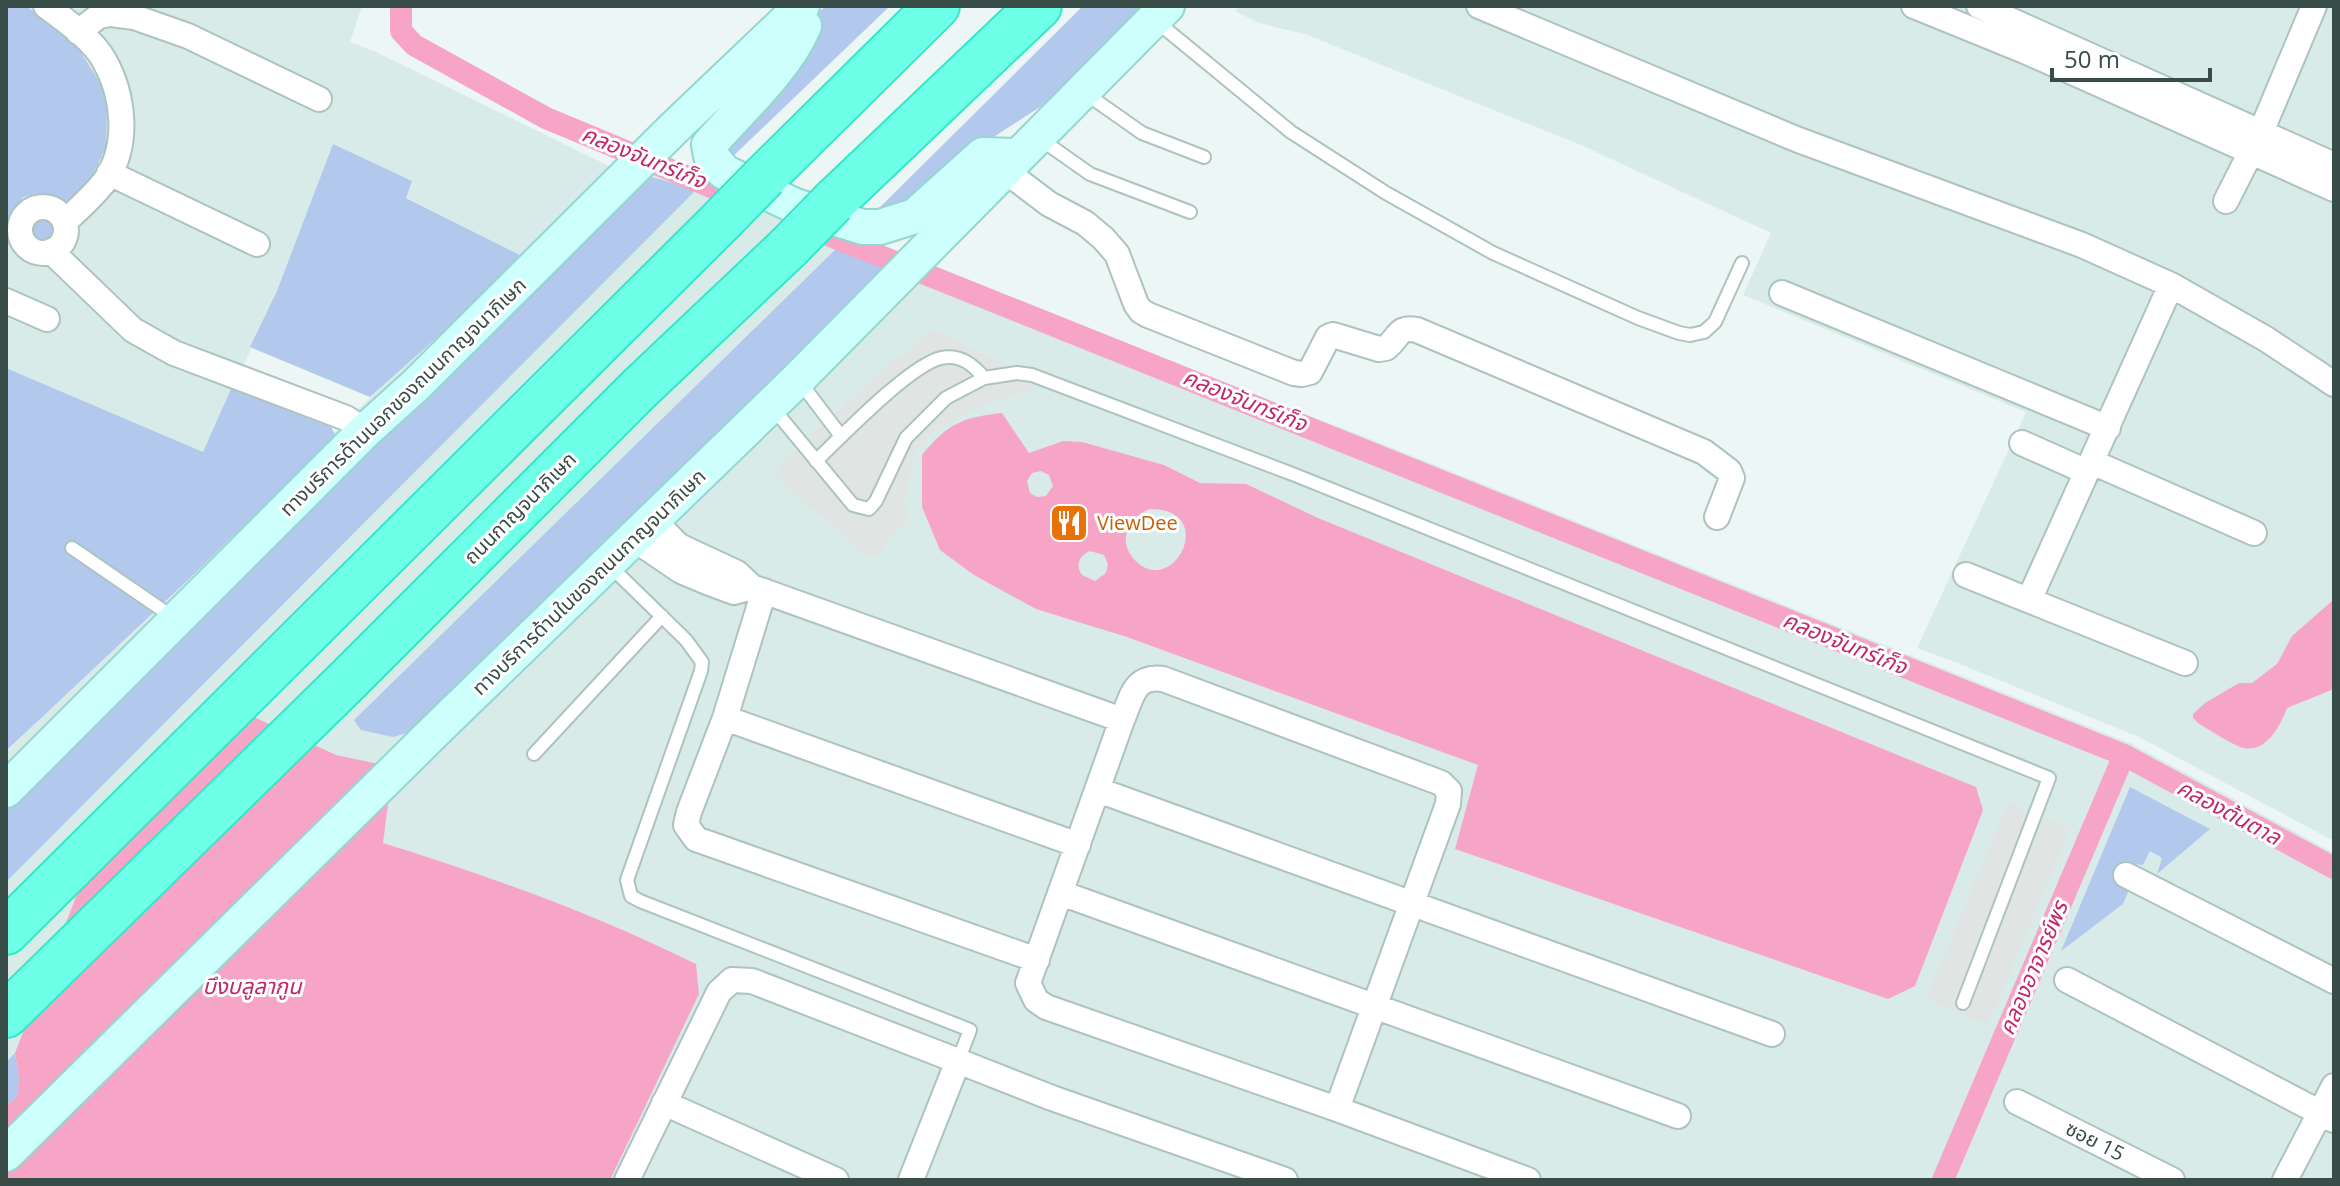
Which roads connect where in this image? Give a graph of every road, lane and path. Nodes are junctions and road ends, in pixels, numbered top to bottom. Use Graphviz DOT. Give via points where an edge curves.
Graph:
graph roads {
  1 [pos="46,6"];
  2 [pos="937,6"];
  3 [pos="1039,6"];
  4 [pos="1479,6"];
  5 [pos="1914,6"];
  6 [pos="1979,6"];
  7 [pos="790,8"];
  8 [pos="2316,10"];
  9 [pos="1160,13"];
  10 [pos="78,32"];
  11 [pos="1082,91"];
  12 [pos="319,99"];
  13 [pos="2256,142"];
  14 [pos="1019,154"];
  15 [pos="1204,157"];
  16 [pos="2334,165"];
  17 [pos="109,173"];
  18 [pos="2334,189"];
  19 [pos="2226,201"];
  20 [pos="1190,212"];
  21 [pos="65,222"];
  22 [pos="14,240"];
  23 [pos="257,244"];
  24 [pos="51,251"];
  25 [pos="1742,263"];
  26 [pos="2171,285"];
  27 [pos="1782,293"];
  28 [pos="6,301"];
  29 [pos="47,319"];
  30 [pos="984,378"];
  31 [pos="798,379"];
  32 [pos="2334,384"];
  33 [pos="771,406"];
  34 [pos="2108,428"];
  35 [pos="365,431"];
  36 [pos="841,436"];
  37 [pos="2022,443"];
  38 [pos="816,461"];
  39 [pos="2090,467"];
  40 [pos="1717,517"];
  41 [pos="643,529"];
  42 [pos="2254,533"];
  43 [pos="72,548"];
  44 [pos="607,564"];
  45 [pos="1966,575"];
  46 [pos="758,589"];
  47 [pos="2029,600"];
  48 [pos="662,616"];
  49 [pos="176,620"];
  50 [pos="2185,663"];
  51 [pos="725,718"];
  52 [pos="1122,720"];
  53 [pos="534,754"];
  54 [pos="6,790"];
  55 [pos="1098,790"];
  56 [pos="1078,845"];
  57 [pos="2140,873"];
  58 [pos="1061,893"];
  59 [pos="1413,904"];
  60 [pos="6,932"];
  61 [pos="1037,960"];
  62 [pos="2067,980"];
  63 [pos="2334,981"];
  64 [pos="1963,1003"];
  65 [pos="1375,1007"];
  66 [pos="6,1015"];
  67 [pos="1772,1034"];
  68 [pos="958,1061"];
  69 [pos="2334,1086"];
  70 [pos="2017,1102"];
  71 [pos="664,1103"];
  72 [pos="1337,1109"];
  73 [pos="1678,1116"];
  74 [pos="2327,1117"];
  75 [pos="6,1154"];
  76 [pos="627,1180"];
  77 [pos="836,1180"];
  78 [pos="911,1180"];
  79 [pos="1285,1180"];
  80 [pos="1528,1180"];
  81 [pos="2172,1180"];
  82 [pos="2285,1180"];
  1 -- 10 [label="street"];
  2 -- 60 [label="highway, bridge"];
  3 -- 66 [label="highway, ถนนกาญจนาภิเษก, bridge" via="639,389"];
  4 -- 26 [label="street" via="1796,139 2082,245"];
  5 -- 13 [label="street"];
  6 -- 13 [label="street"];
  7 -- 14 [label="main road" via="804,26 798,40 709,145 724,172 795,206 863,227 880,227 915,216 983,155"];
  7 -- 35 [label="main road, ทางบริการด้านนอกของถนนกาญจนาภิเษก" via="621,183"];
  8 -- 13 [label="street"];
  9 -- 11 [label="main road, ทางบริการด้านในของถนนกาญจนาภิเษก"];
  9 -- 25 [label="lane" via="1291,132 1386,193 1493,253 1638,318 1679,333 1704,332 1715,322"];
  10 -- 12 [label="street" via="99,16 134,17 188,36"];
  10 -- 17 [label="street" via="104,58 121,110 118,157"];
  11 -- 14 [label="main road, ทางบริการด้านในของถนนกาญจนาภิเษก"];
  11 -- 15 [label="lane" via="1142,133"];
  13 -- 16 [label="street"];
  13 -- 18 [label="street"];
  13 -- 19 [label="street"];
  14 -- 20 [label="lane"];
  14 -- 31 [label="main road, ทางบริการด้านในของถนนกาญจนาภิเษก"];
  14 -- 40 [label="street" via="1049,204 1085,223 1117,254 1136,304 1148,315 1302,374 1310,372 1333,335 1379,349 1402,330 1417,330 1704,452 1732,478"];
  17 -- 21 [label="street"];
  17 -- 23 [label="street"];
  21 -- 22 [label="street" via="52,209 35,209 22,221"];
  21 -- 24 [label="street" via="64,239"];
  22 -- 24 [label="street" via="34,251"];
  24 -- 35 [label="street" via="133,330 174,353 346,418"];
  26 -- 32 [label="street"];
  26 -- 34 [label="street"];
  27 -- 34 [label="street"];
  28 -- 29 [label="street"];
  30 -- 36 [label="lane" via="959,358 929,362"];
  30 -- 38 [label="lane" via="946,398 906,438 869,509 853,505"];
  30 -- 64 [label="lane" via="1025,373 1055,382 2049,778"];
  31 -- 33 [label="main road, ทางบริการด้านในของถนนกาญจนาภิเษก"];
  31 -- 36 [label="lane"];
  33 -- 38 [label="lane"];
  33 -- 41 [label="main road, ทางบริการด้านในของถนนกาญจนาภิเษก"];
  34 -- 39 [label="street"];
  35 -- 49 [label="main road, ทางบริการด้านนอกของถนนกาญจนาภิเษก"];
  36 -- 38 [label="lane"];
  37 -- 39 [label="street"];
  39 -- 42 [label="street"];
  39 -- 47 [label="street"];
  41 -- 44 [label="main road, ทางบริการด้านในของถนนกาญจนาภิเษก"];
  41 -- 46 [label="street" via="737,573"];
  43 -- 49 [label="lane"];
  44 -- 48 [label="lane"];
  44 -- 75 [label="main road, ทางบริการด้านในของถนนกาญจนาภิเษก"];
  45 -- 47 [label="street"];
  46 -- 51 [label="street"];
  46 -- 52 [label="street"];
  47 -- 50 [label="street"];
  48 -- 53 [label="lane"];
  48 -- 68 [label="lane" via="702,662 627,880 631,896 970,1030"];
  49 -- 54 [label="main road, ทางบริการด้านนอกของถนนกาญจนาภิเษก"];
  51 -- 56 [label="street"];
  51 -- 61 [label="street" via="689,812 686,825 696,839"];
  52 -- 55 [label="street"];
  52 -- 59 [label="street" via="1143,680 1163,679 1441,783 1449,791 1448,804"];
  55 -- 56 [label="street"];
  55 -- 59 [label="street"];
  56 -- 58 [label="street"];
  57 -- 63 [label="street"];
  58 -- 61 [label="street"];
  58 -- 65 [label="street"];
  59 -- 65 [label="street"];
  59 -- 67 [label="street"];
  61 -- 72 [label="street" via="1028,983 1046,1007"];
  62 -- 74 [label="street"];
  65 -- 72 [label="street"];
  65 -- 73 [label="street"];
  68 -- 71 [label="street" via="752,981 732,980 719,992"];
  68 -- 78 [label="street"];
  68 -- 79 [label="street"];
  69 -- 74 [label="street"];
  70 -- 81 [label="street, ซอย 15"];
  71 -- 76 [label="street"];
  71 -- 77 [label="street"];
  72 -- 80 [label="street"];
  74 -- 82 [label="street"];
}
